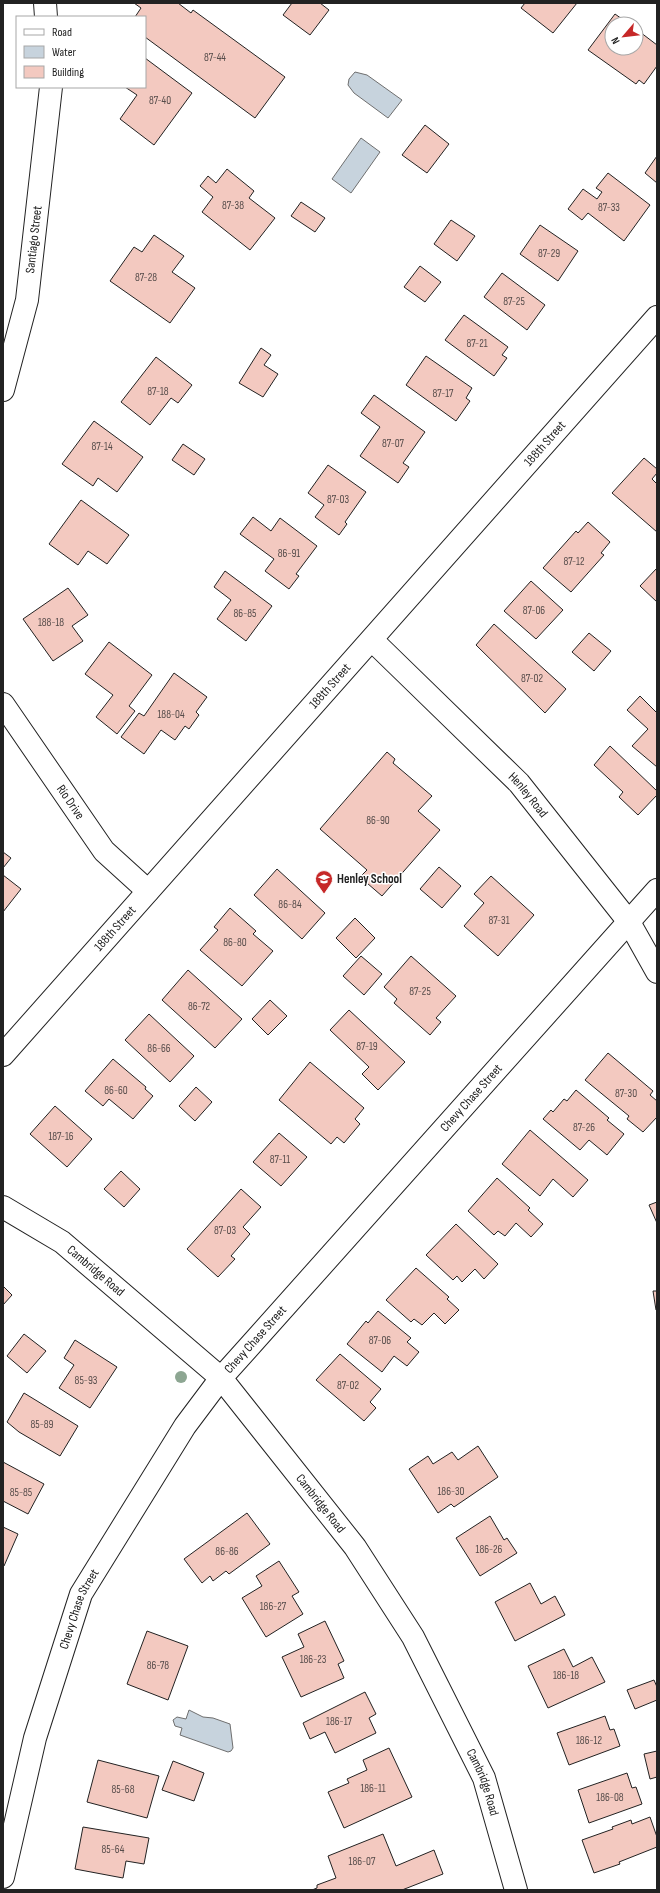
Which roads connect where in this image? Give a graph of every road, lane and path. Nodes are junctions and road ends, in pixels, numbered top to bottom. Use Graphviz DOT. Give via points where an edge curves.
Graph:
graph roads {
  1 [pos="45,3"];
  2 [pos="46,16"];
  3 [pos="51,88"];
  4 [pos="657,317"];
  5 [pos="3,390"];
  6 [pos="372,640"];
  7 [pos="3,704"];
  8 [pos="657,890"];
  9 [pos="148,891"];
  10 [pos="629,922"];
  11 [pos="657,972"];
  12 [pos="3,1055"];
  13 [pos="3,1207"];
  14 [pos="221,1378"];
  15 [pos="3,1877"];
  16 [pos="516,1890"];
  1 -- 2 [label="street"];
  3 -- 5 [label="street, Santiago Street" via="27,300"];
  4 -- 6 [label="street, 188th Street"];
  6 -- 9 [label="street, 188th Street"];
  6 -- 10 [label="street, Henley Road" via="519,783"];
  7 -- 9 [label="street, Rio Drive" via="104,850"];
  8 -- 10 [label="street, Chevy Chase Street"];
  9 -- 12 [label="street, 188th Street"];
  10 -- 11 [label="street, Henley Road"];
  10 -- 14 [label="street, Chevy Chase Street"];
  13 -- 14 [label="street, Cambridge Road" via="62,1242"];
  14 -- 15 [label="street, Chevy Chase Street" via="185,1426 81,1594 35,1738"];
  14 -- 16 [label="street, Cambridge Road" via="354,1547 413,1637 484,1778"];
}
